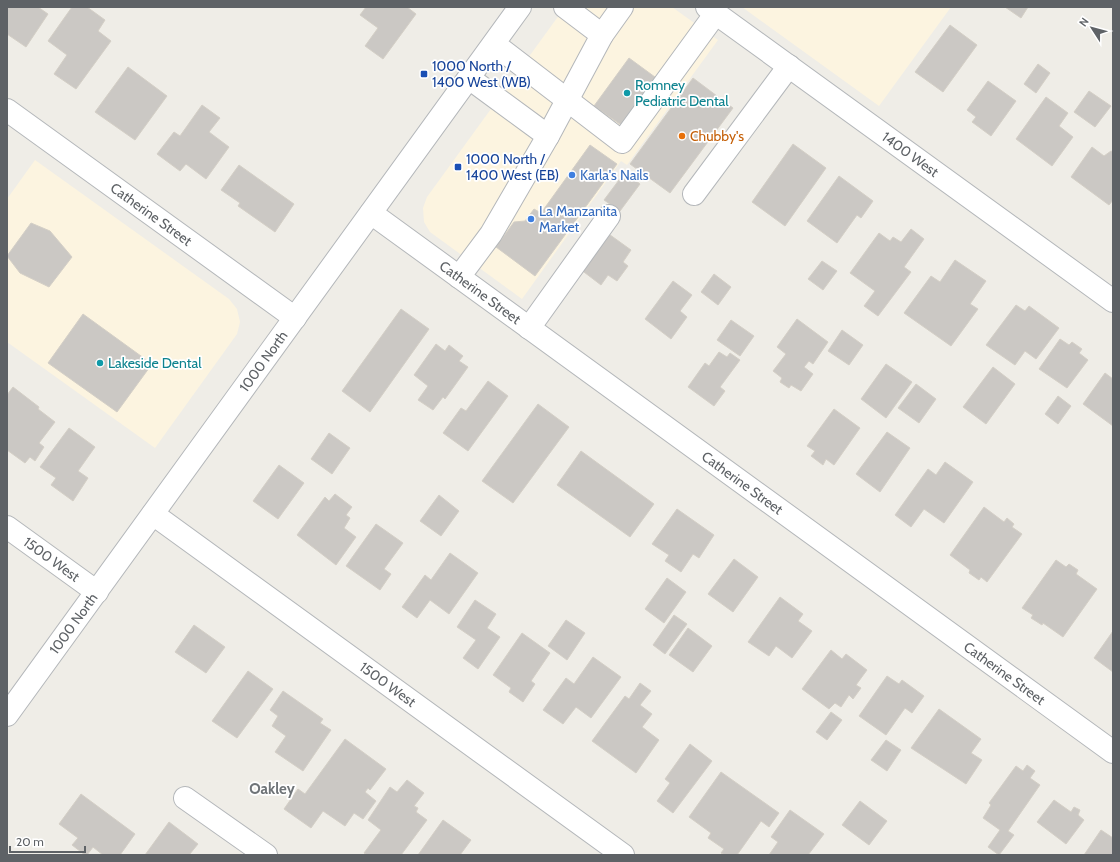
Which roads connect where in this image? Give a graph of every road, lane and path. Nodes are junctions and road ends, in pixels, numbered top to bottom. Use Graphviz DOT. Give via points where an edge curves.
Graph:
graph roads {
  1 [pos="520,7"];
  2 [pos="565,7"];
  3 [pos="622,7"];
  4 [pos="712,10"];
  5 [pos="602,35"];
  6 [pos="494,44"];
  7 [pos="789,66"];
  8 [pos="469,78"];
  9 [pos="566,100"];
  10 [pos="7,110"];
  11 [pos="548,136"];
  12 [pos="694,194"];
  13 [pos="371,213"];
  14 [pos="610,216"];
  15 [pos="459,277"];
  16 [pos="1113,301"];
  17 [pos="295,318"];
  18 [pos="529,328"];
  19 [pos="153,514"];
  20 [pos="7,527"];
  21 [pos="97,592"];
  22 [pos="7,716"];
  23 [pos="1113,752"];
  24 [pos="186,798"];
  25 [pos="266,855"];
  26 [pos="623,855"];
  1 -- 6 [label="street, 1000 North"];
  2 -- 5 [label="street"];
  3 -- 5 [label="street"];
  4 -- 7 [label="street, 1400 West"];
  4 -- 9 [label="street" via="622,142"];
  5 -- 9 [label="street"];
  6 -- 8 [label="street, 1000 North"];
  6 -- 9 [label="street"];
  7 -- 12 [label="street"];
  7 -- 16 [label="street, 1400 West"];
  8 -- 11 [label="street"];
  8 -- 13 [label="street, 1000 North"];
  9 -- 11 [label="street"];
  10 -- 17 [label="street, Catherine Street"];
  11 -- 15 [label="street" via="491,234"];
  13 -- 15 [label="street, Catherine Street"];
  13 -- 17 [label="street, 1000 North"];
  14 -- 18 [label="street"];
  15 -- 18 [label="street, Catherine Street"];
  17 -- 19 [label="street, 1000 North"];
  18 -- 23 [label="street, Catherine Street"];
  19 -- 21 [label="street, 1000 North"];
  19 -- 26 [label="street, 1500 West"];
  20 -- 21 [label="street, 1500 West"];
  21 -- 22 [label="street, 1000 North"];
  24 -- 25 [label="street"];
}
